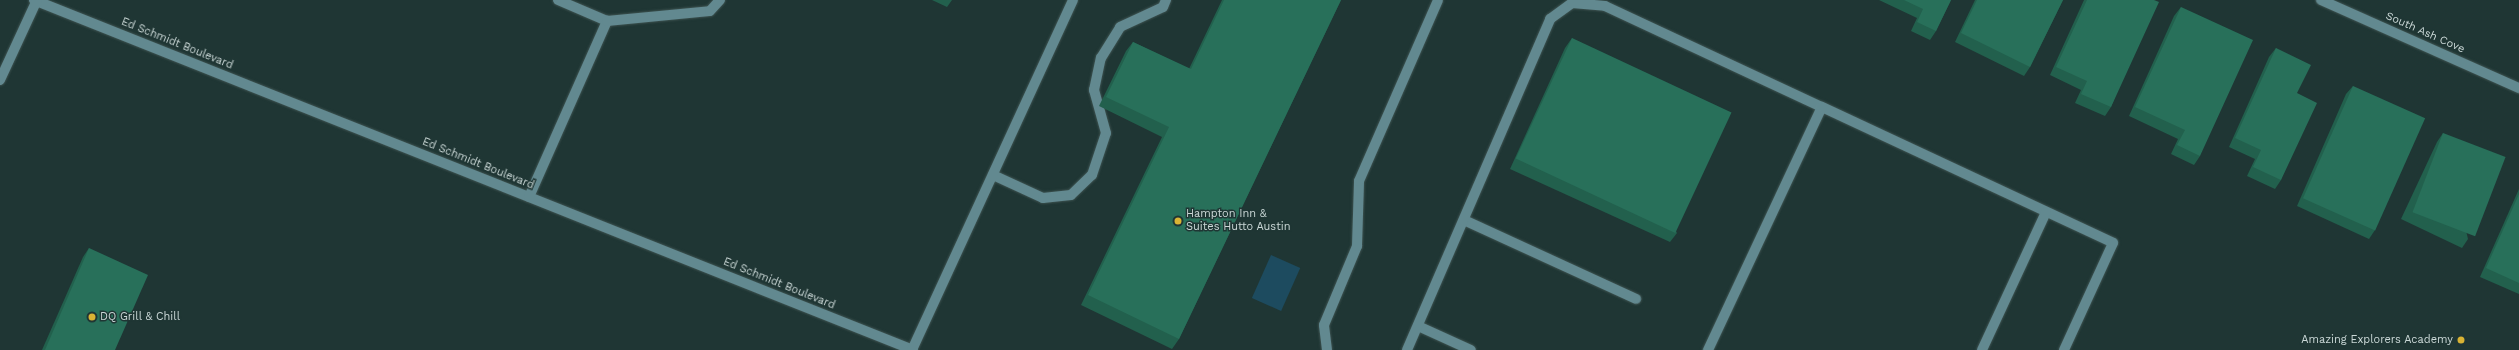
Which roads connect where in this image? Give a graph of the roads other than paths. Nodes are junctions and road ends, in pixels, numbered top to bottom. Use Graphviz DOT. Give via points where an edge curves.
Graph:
graph roads {
  1 [pos="36,0"];
  2 [pos="558,0"];
  3 [pos="720,0"];
  4 [pos="1073,0"];
  5 [pos="1166,0"];
  6 [pos="1438,0"];
  7 [pos="2321,0"];
  8 [pos="607,21"];
  9 [pos="0,80"];
  10 [pos="2519,88"];
  11 [pos="1822,107"];
  12 [pos="993,175"];
  13 [pos="529,197"];
  14 [pos="2046,212"];
  15 [pos="1466,221"];
  16 [pos="1636,300"];
  17 [pos="1418,326"];
  18 [pos="912,350"];
  19 [pos="1327,350"];
  20 [pos="1407,350"];
  21 [pos="1471,350"];
  22 [pos="1708,350"];
  23 [pos="1982,350"];
  24 [pos="2064,350"];
  1 -- 9 [label="street"];
  1 -- 13 [label="street, Ed Schmidt Boulevard"];
  2 -- 8 [label="street"];
  3 -- 8 [label="street" via="710,11"];
  4 -- 12 [label="street"];
  5 -- 12 [label="street" via="1163,7 1120,27 1102,58 1094,90 1106,134 1092,175 1072,195 1043,198"];
  6 -- 19 [label="street" via="1359,182 1357,246 1324,325"];
  7 -- 10 [label="street, South Ash Cove"];
  8 -- 13 [label="street"];
  11 -- 14 [label="street"];
  11 -- 15 [label="street" via="1605,6 1572,3 1550,19"];
  11 -- 22 [label="street"];
  12 -- 18 [label="street"];
  13 -- 18 [label="street, Ed Schmidt Boulevard"];
  14 -- 23 [label="street"];
  14 -- 24 [label="street" via="2113,244"];
  15 -- 16 [label="street"];
  15 -- 17 [label="street"];
  17 -- 20 [label="street"];
  17 -- 21 [label="street"];
}
